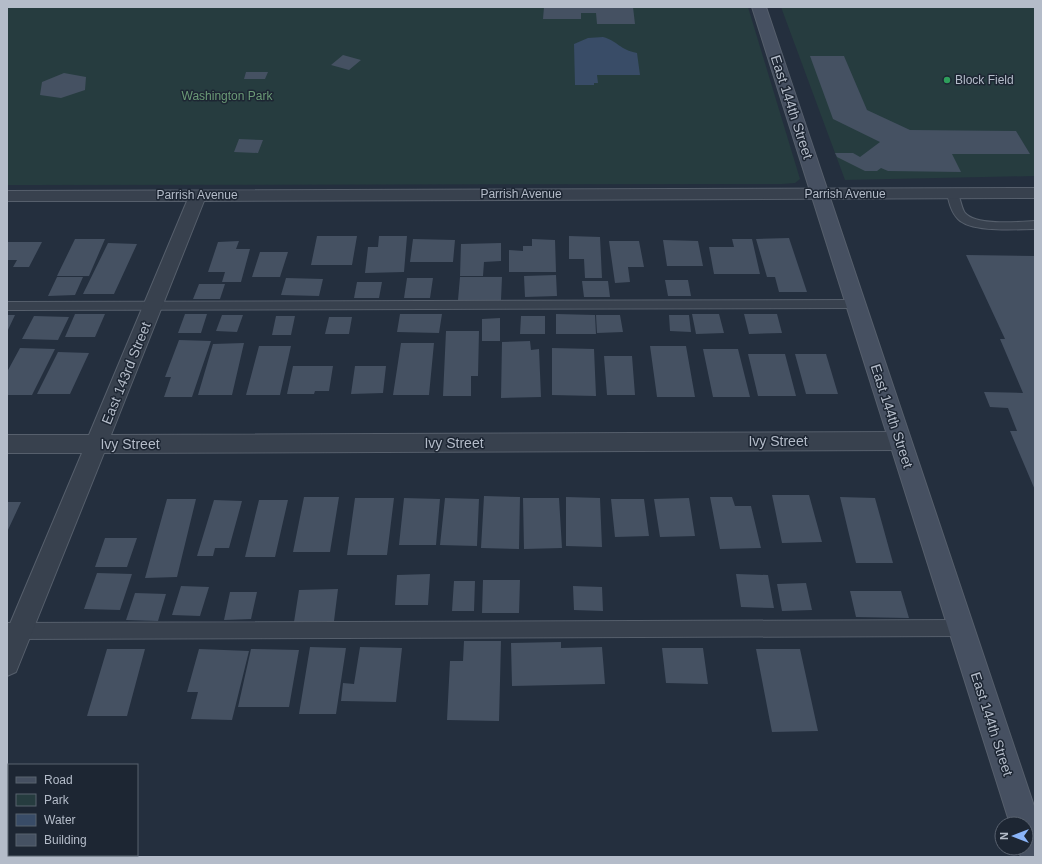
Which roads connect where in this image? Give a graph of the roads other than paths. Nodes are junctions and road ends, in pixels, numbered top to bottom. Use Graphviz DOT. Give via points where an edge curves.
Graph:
graph roads {
  1 [pos="759,7"];
  2 [pos="952,193"];
  3 [pos="1035,193"];
  4 [pos="820,194"];
  5 [pos="198,195"];
  6 [pos="7,196"];
  7 [pos="1035,225"];
  8 [pos="856,304"];
  9 [pos="7,306"];
  10 [pos="153,306"];
  11 [pos="900,441"];
  12 [pos="7,444"];
  13 [pos="96,444"];
  14 [pos="961,628"];
  15 [pos="14,631"];
  16 [pos="7,663"];
  17 [pos="1022,816"];
  1 -- 4 [label="street, East 144th Street"];
  2 -- 3 [label="street, Parrish Avenue"];
  2 -- 4 [label="street, Parrish Avenue"];
  2 -- 7 [label="lane" via="961,215 974,224"];
  4 -- 5 [label="street, Parrish Avenue"];
  4 -- 8 [label="street, East 144th Street"];
  5 -- 6 [label="street, Parrish Avenue"];
  5 -- 10 [label="street, East 143rd Street"];
  8 -- 10 [label="lane"];
  8 -- 11 [label="street, East 144th Street"];
  9 -- 10 [label="lane"];
  10 -- 13 [label="street, East 143rd Street"];
  11 -- 13 [label="street, Ivy Street"];
  11 -- 14 [label="street, East 144th Street"];
  12 -- 13 [label="street, Ivy Street"];
  13 -- 15 [label="street, East 143rd Street"];
  14 -- 15 [label="lane"];
  14 -- 17 [label="street, East 144th Street"];
  15 -- 16 [label="street, East 143rd Street"];
}
